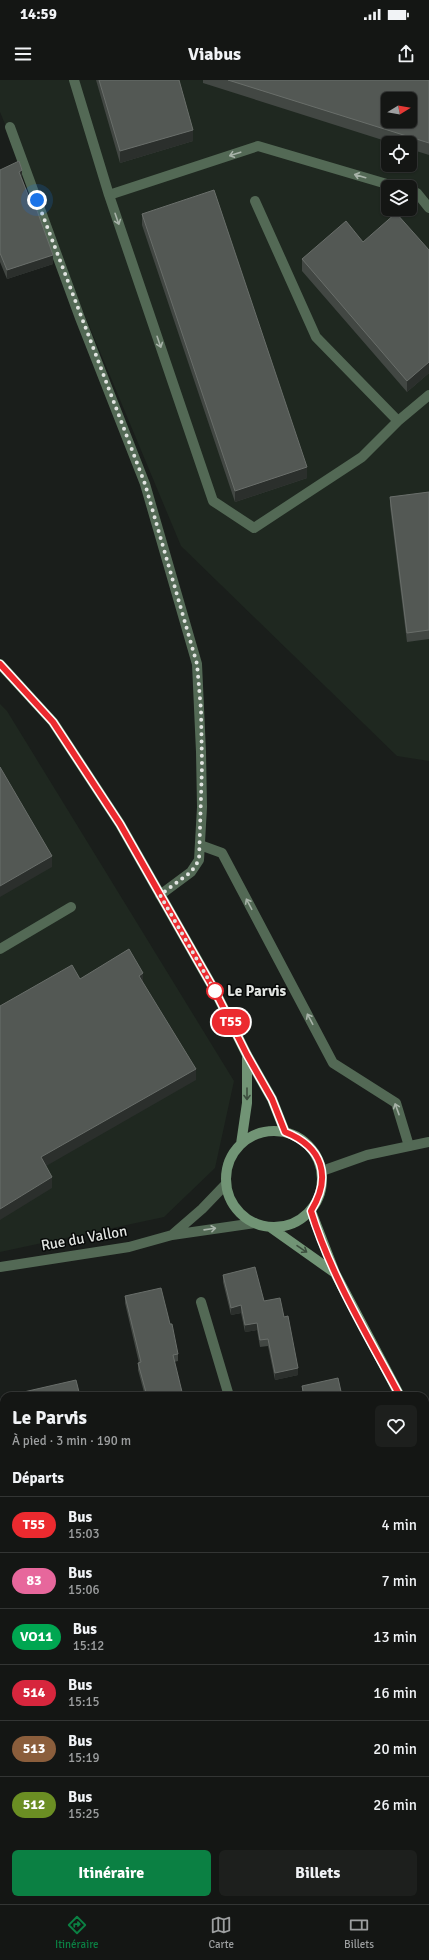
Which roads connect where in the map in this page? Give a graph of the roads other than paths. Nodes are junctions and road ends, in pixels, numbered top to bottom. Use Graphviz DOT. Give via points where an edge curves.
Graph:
graph roads {
  1 [pos="74,80"];
  2 [pos="10,127"];
  3 [pos="381,182"];
  4 [pos="417,193"];
  5 [pos="109,195"];
  6 [pos="255,201"];
  7 [pos="429,208"];
  8 [pos="429,395"];
  9 [pos="398,421"];
  10 [pos="0,664"];
  11 [pos="200,845"];
  12 [pos="160,895"];
  13 [pos="71,907"];
  14 [pos="0,949"];
  15 [pos="247,1055"];
  16 [pos="285,1132"];
  17 [pos="429,1142"];
  18 [pos="241,1144"];
  19 [pos="409,1146"];
  20 [pos="322,1170"];
  21 [pos="226,1184"];
  22 [pos="311,1211"];
  23 [pos="255,1223"];
  24 [pos="270,1227"];
  25 [pos="172,1235"];
  26 [pos="0,1267"];
  27 [pos="334,1273"];
  28 [pos="201,1302"];
  29 [pos="228,1392"];
  30 [pos="398,1392"];
  1 -- 5 [label="street"];
  2 -- 11 [label="street" via="80,318 145,484 197,664 201,710"];
  3 -- 5 [label="street, one-way" via="258,146"];
  4 -- 7 [label="street"];
  5 -- 9 [label="street, one-way" via="213,501 254,528 362,457"];
  6 -- 9 [label="street" via="316,337"];
  8 -- 9 [label="street"];
  10 -- 12 [label="main road" via="53,722 120,824"];
  11 -- 12 [label="street" via="199,860 191,872"];
  19 -- 11 [label="street, one-way" via="396,1103 333,1063 222,853"];
  12 -- 15 [label="main road" via="215,991"];
  13 -- 14 [label="street"];
  15 -- 16 [label="main road" via="272,1099"];
  15 -- 18 [label="main road, one-way" via="247,1103"];
  16 -- 18 [label="main road" via="270,1131 254,1135"];
  16 -- 20 [label="main road" via="298,1137 309,1146 318,1157"];
  17 -- 19 [label="street"];
  18 -- 21 [label="main road" via="227,1169"];
  19 -- 20 [label="street" via="367,1155"];
  20 -- 22 [label="main road" via="322,1185"];
  21 -- 23 [label="main road" via="231,1200 241,1214"];
  21 -- 25 [label="street, Rue du Vallon" via="202,1210"];
  22 -- 24 [label="main road" via="292,1224"];
  22 -- 27 [label="main road"];
  23 -- 24 [label="main road"];
  25 -- 23 [label="street, Rue du Vallon, one-way"];
  24 -- 27 [label="main road, one-way"];
  25 -- 26 [label="street, Rue du Vallon" via="129,1247"];
  27 -- 30 [label="main road"];
  28 -- 29 [label="street"];
}
